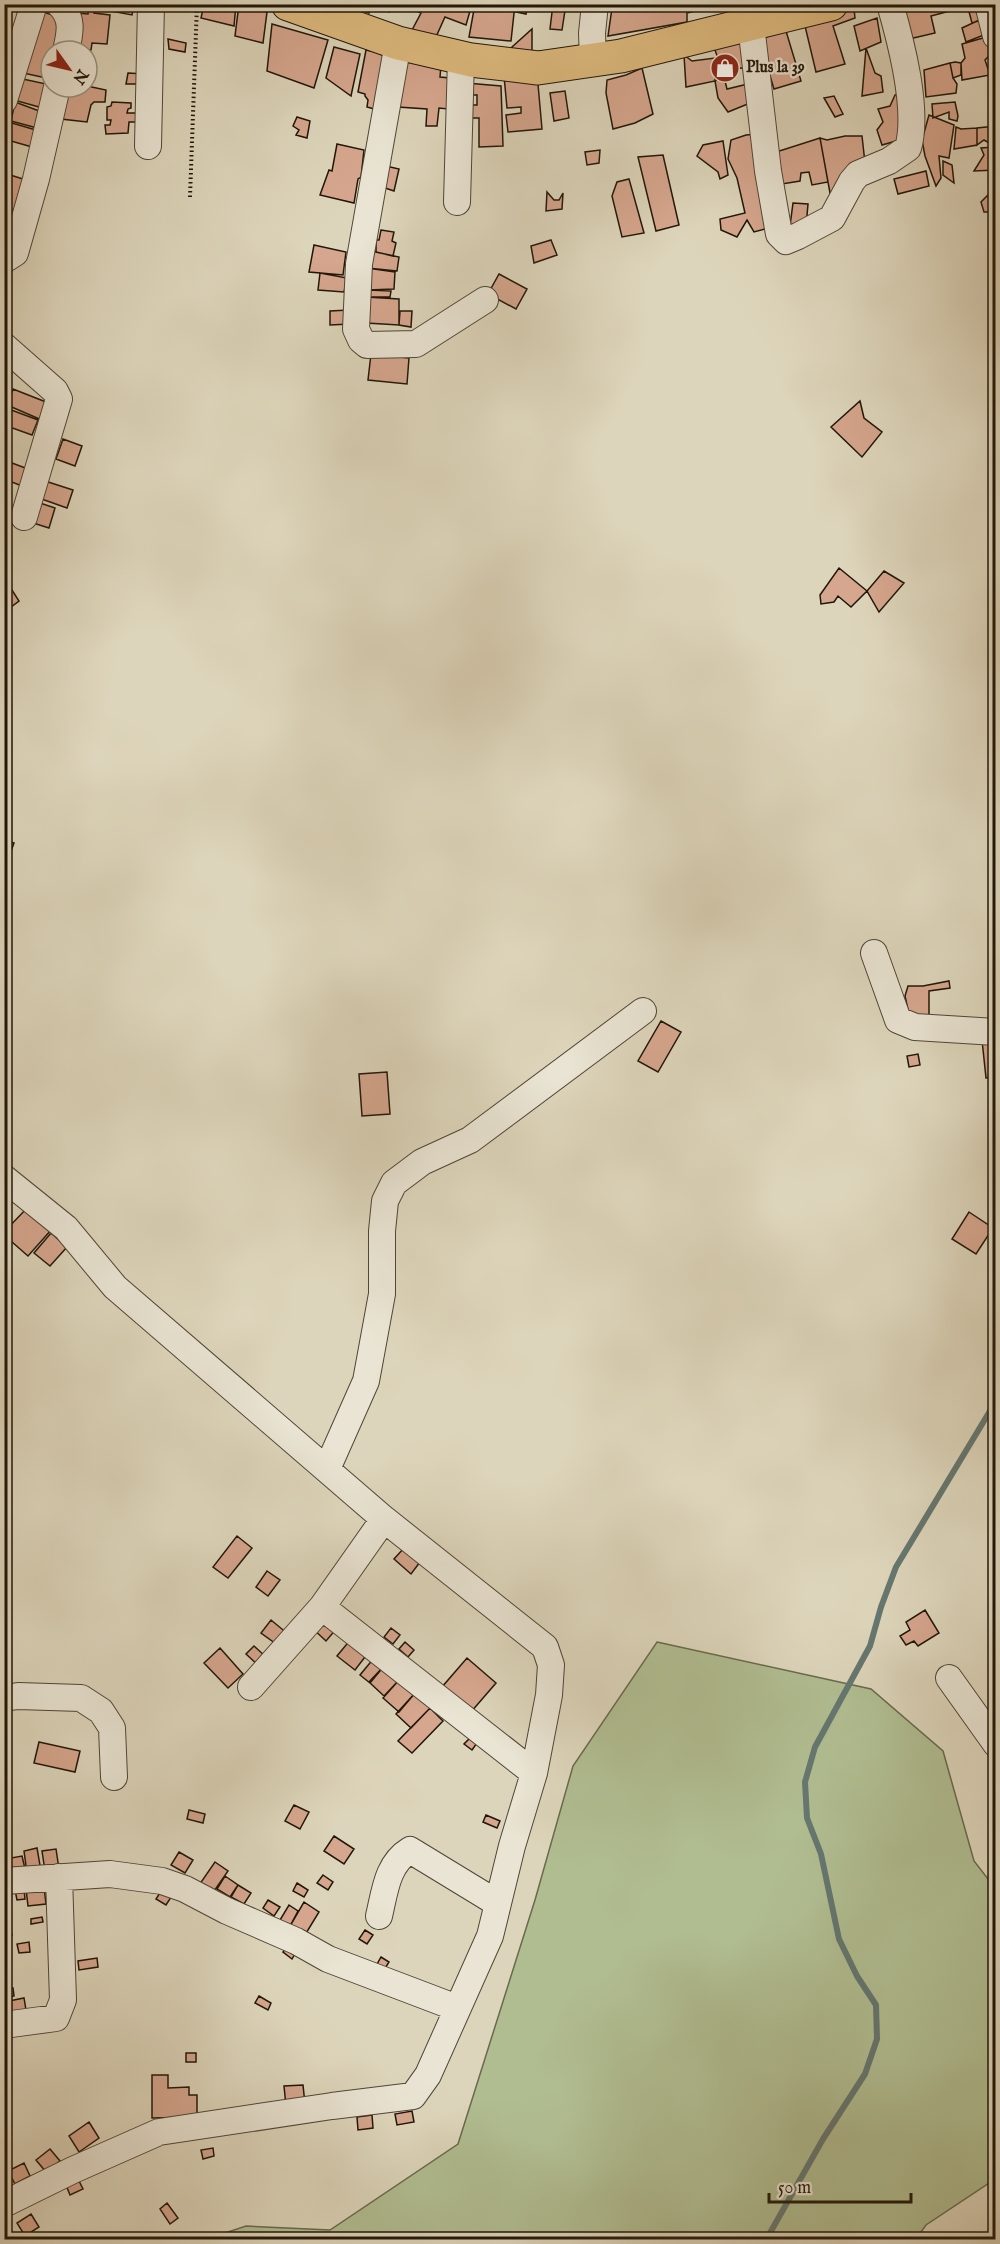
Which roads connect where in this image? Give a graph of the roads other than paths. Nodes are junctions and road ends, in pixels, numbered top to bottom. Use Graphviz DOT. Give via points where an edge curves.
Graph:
graph roads {
  1 [pos="34,4"];
  2 [pos="59,4"];
  3 [pos="151,4"];
  4 [pos="594,4"];
  5 [pos="831,4"];
  6 [pos="890,4"];
  7 [pos="988,4"];
  8 [pos="306,8"];
  9 [pos="752,25"];
  10 [pos="996,36"];
  11 [pos="68,39"];
  12 [pos="398,44"];
  13 [pos="461,58"];
  14 [pos="593,61"];
  15 [pos="54,99"];
  16 [pos="4,100"];
  17 [pos="148,146"];
  18 [pos="457,202"];
  19 [pos="4,260"];
  20 [pos="485,300"];
  21 [pos="4,346"];
  22 [pos="24,517"];
  23 [pos="874,953"];
  24 [pos="643,1011"];
  25 [pos="996,1032"];
  26 [pos="4,1178"];
  27 [pos="327,1469"];
  28 [pos="384,1519"];
  29 [pos="322,1606"];
  30 [pos="949,1678"];
  31 [pos="251,1687"];
  32 [pos="4,1698"];
  33 [pos="996,1744"];
  34 [pos="534,1773"];
  35 [pos="114,1777"];
  36 [pos="59,1877"];
  37 [pos="4,1881"];
  38 [pos="497,1903"];
  39 [pos="379,1916"];
  40 [pos="457,2008"];
  41 [pos="4,2025"];
  42 [pos="4,2204"];
  1 -- 16 [label="street"];
  2 -- 11 [label="street" via="70,24"];
  3 -- 17 [label="street"];
  4 -- 14 [label="street"];
  5 -- 9 [label="main road"];
  6 -- 9 [label="street" via="912,122 908,148 858,174 832,218 786,241 779,234 768,171"];
  7 -- 10 [label="street"];
  8 -- 12 [label="main road"];
  9 -- 14 [label="main road"];
  12 -- 13 [label="main road"];
  12 -- 20 [label="street" via="359,264 356,329 367,345 416,344"];
  13 -- 14 [label="main road" via="538,68"];
  13 -- 18 [label="street"];
  15 -- 19 [label="street" via="15,253"];
  21 -- 22 [label="street" via="59,399"];
  23 -- 25 [label="street" via="898,1020 915,1027"];
  24 -- 27 [label="street" via="470,1140 422,1162 394,1183 385,1201 382,1294 366,1381"];
  26 -- 27 [label="street" via="66,1228 115,1287"];
  27 -- 28 [label="street"];
  28 -- 29 [label="street"];
  28 -- 34 [label="street" via="545,1647 551,1665 549,1695"];
  29 -- 31 [label="street"];
  29 -- 34 [label="street"];
  30 -- 33 [label="street"];
  32 -- 35 [label="street" via="81,1698 101,1711 112,1728"];
  34 -- 38 [label="street"];
  36 -- 37 [label="street"];
  36 -- 40 [label="street" via="110,1874 162,1881 328,1959"];
  36 -- 41 [label="street" via="63,2000 56,2018"];
  38 -- 39 [label="street" via="410,1850 399,1857 387,1882"];
  38 -- 40 [label="street" via="490,1936"];
  40 -- 42 [label="street" via="428,2075 412,2096 159,2132"];
}
